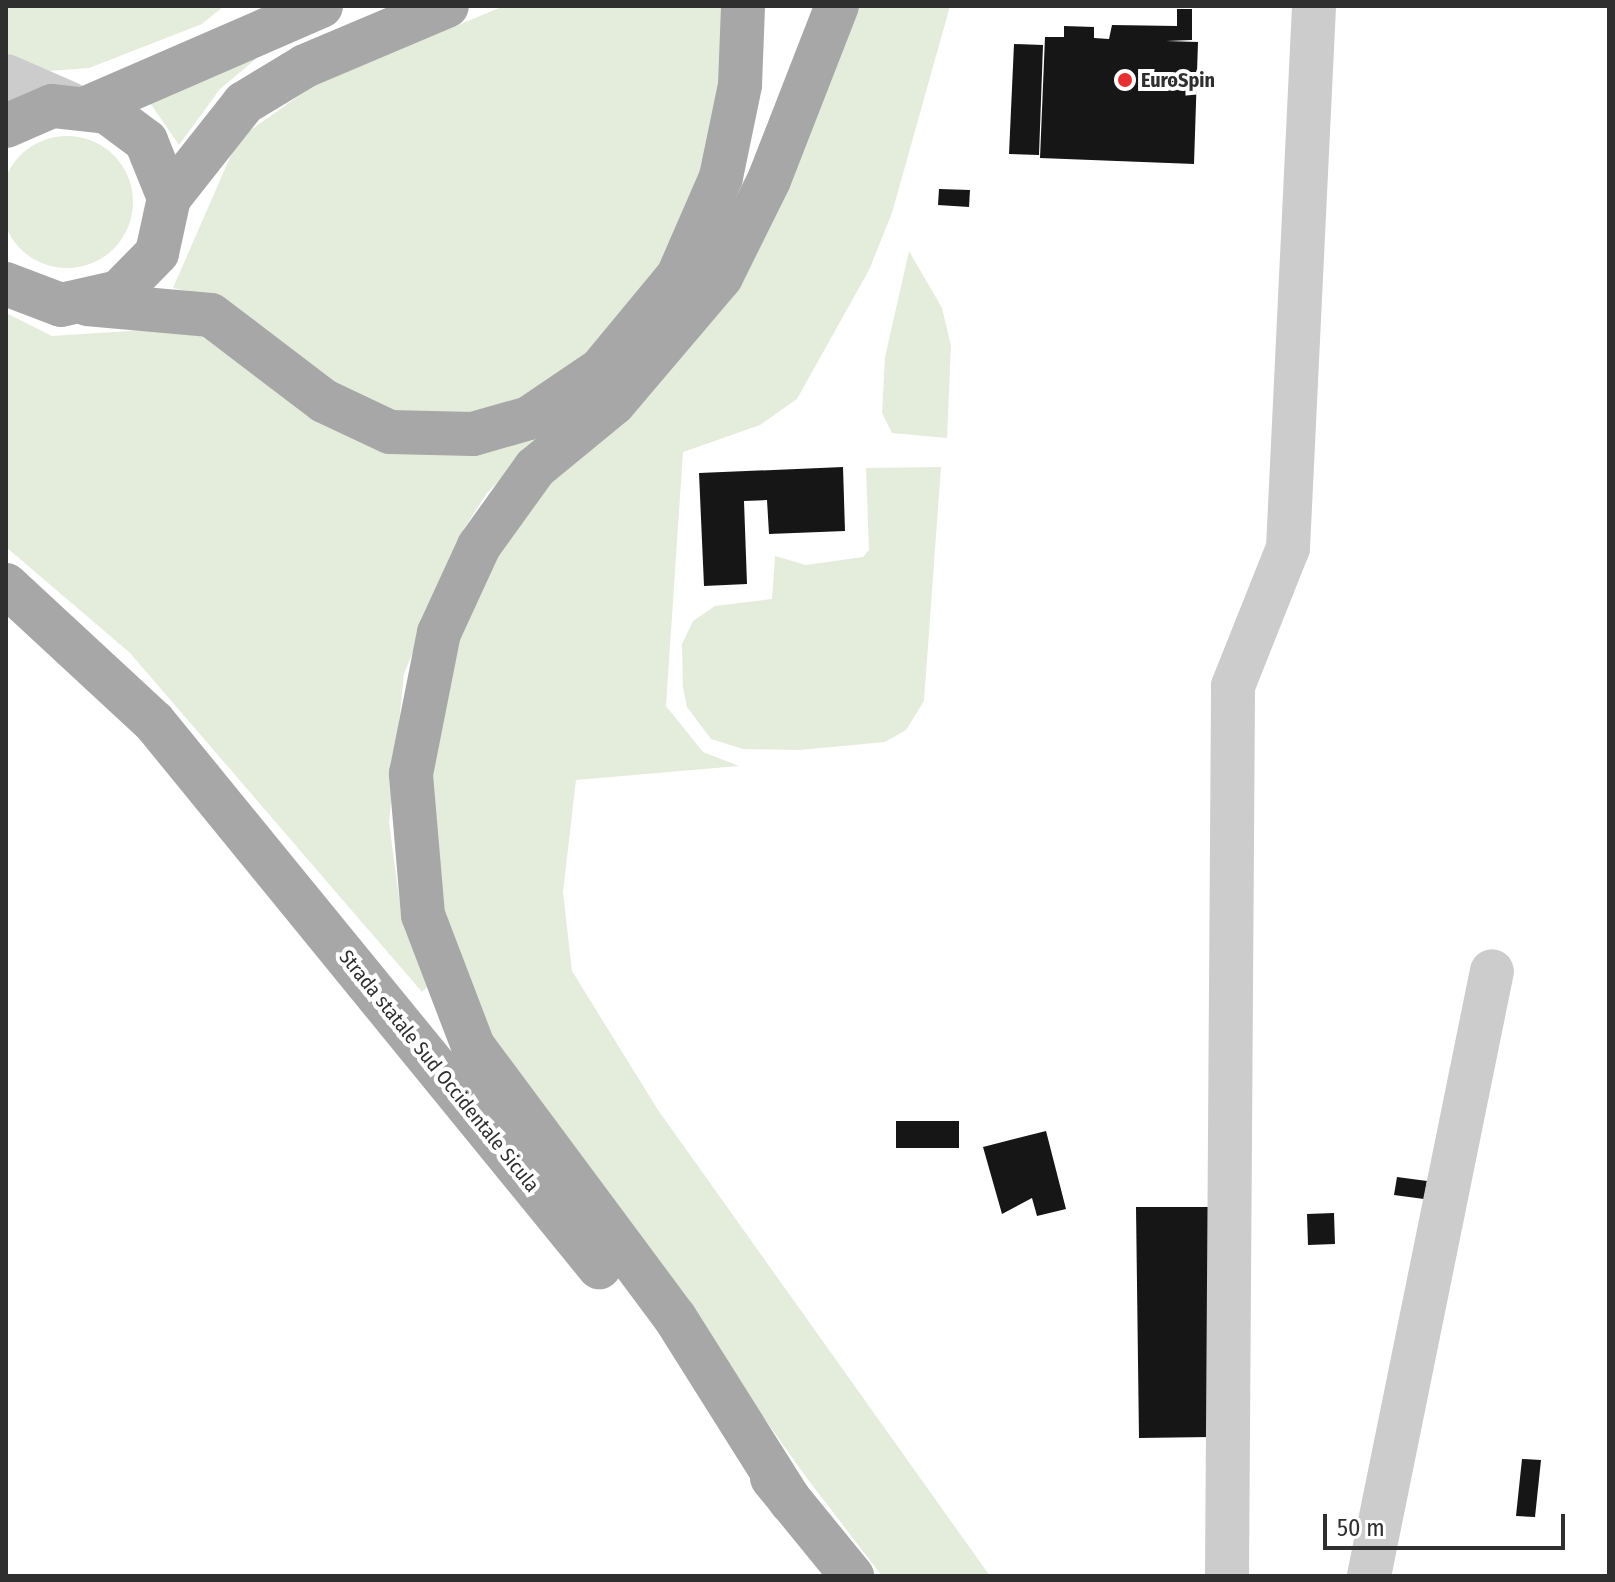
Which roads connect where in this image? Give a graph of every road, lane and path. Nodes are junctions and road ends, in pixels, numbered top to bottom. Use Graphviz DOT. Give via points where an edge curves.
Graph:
graph roads {
  1 [pos="263,6"];
  2 [pos="321,6"];
  3 [pos="447,6"];
  4 [pos="743,6"];
  5 [pos="837,6"];
  6 [pos="1314,6"];
  7 [pos="178,67"];
  8 [pos="6,76"];
  9 [pos="80,106"];
  10 [pos="6,126"];
  11 [pos="169,198"];
  12 [pos="6,284"];
  13 [pos="87,304"];
  14 [pos="6,585"];
  15 [pos="1492,971"];
  16 [pos="791,1502"];
  17 [pos="852,1576"];
  18 [pos="1227,1576"];
  19 [pos="1369,1576"];
  1 -- 7 [label="main road"];
  2 -- 7 [label="main road"];
  3 -- 11 [label="main road" via="305,66 244,103"];
  4 -- 13 [label="main road" via="740,85 721,177 678,276 601,369 529,418 473,434 390,432 324,401 211,315"];
  5 -- 16 [label="main road" via="769,180 721,277 614,403 535,468 479,546 439,633 411,774 423,915 473,1046 675,1318"];
  6 -- 18 [label="street" via="1288,548 1233,686"];
  7 -- 9 [label="main road"];
  8 -- 9 [label="street"];
  9 -- 10 [label="main road" via="33,111"];
  9 -- 11 [label="main road" via="121,119 146,141"];
  11 -- 13 [label="main road" via="165,236 147,268 119,292"];
  12 -- 13 [label="main road" via="51,304"];
  14 -- 16 [label="main road, Strada statale Sud Occidentale Sicula" via="154,722"];
  15 -- 19 [label="street"];
  16 -- 17 [label="main road, Strada statale Sud Occidentale Sicula"];
}
